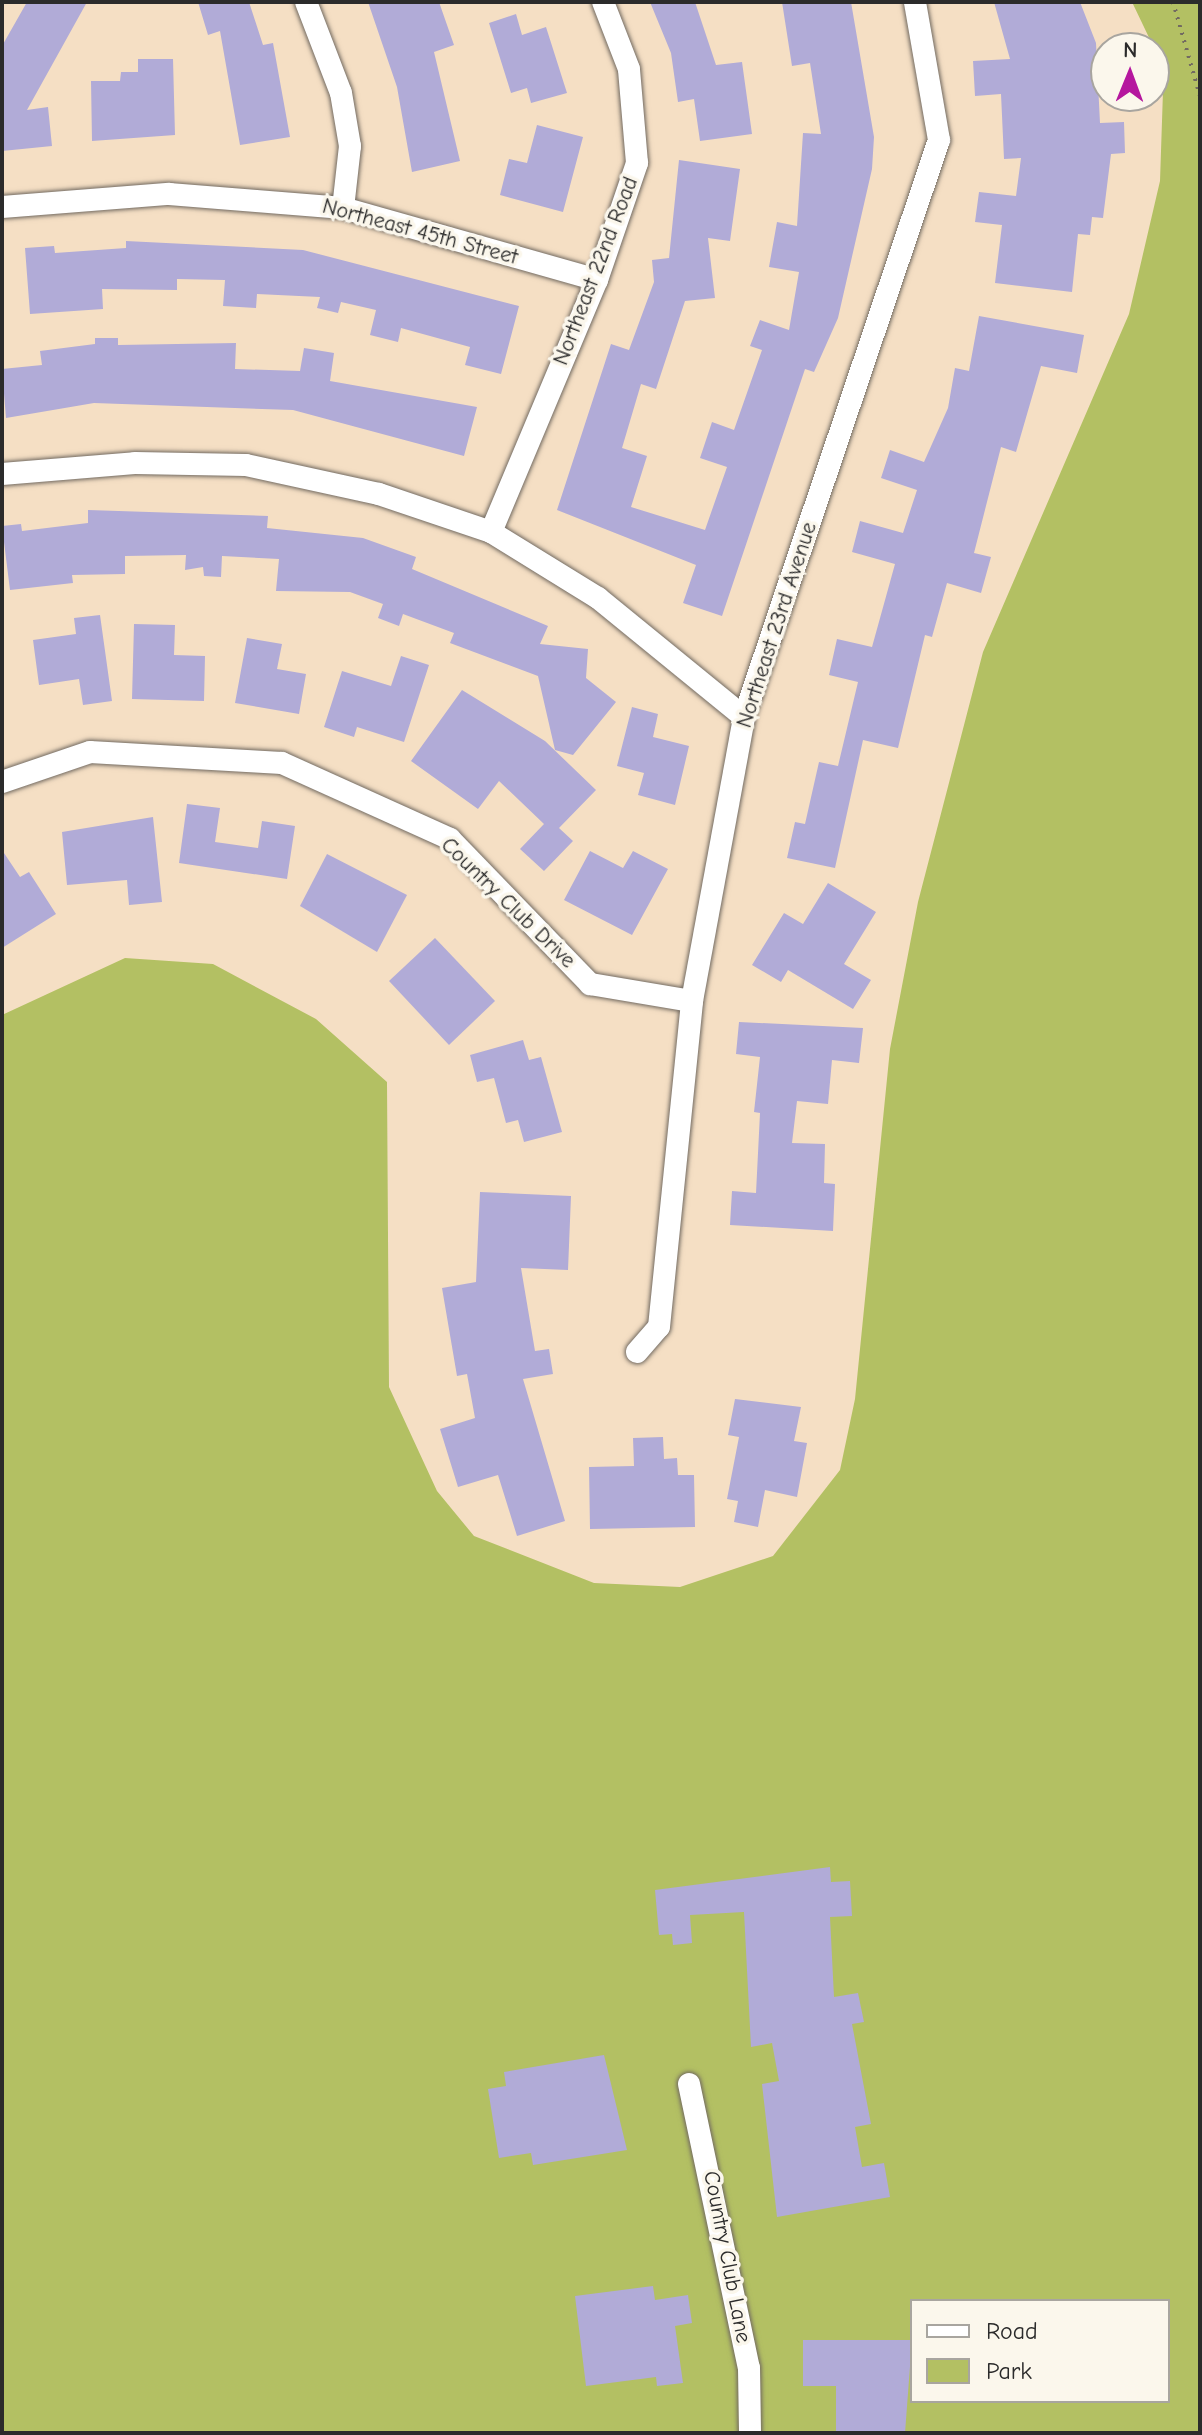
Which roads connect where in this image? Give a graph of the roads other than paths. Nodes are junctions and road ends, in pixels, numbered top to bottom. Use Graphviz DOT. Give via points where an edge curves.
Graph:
graph roads {
  1 [pos="306,2"];
  2 [pos="603,2"];
  3 [pos="915,2"];
  4 [pos="2,207"];
  5 [pos="343,208"];
  6 [pos="597,280"];
  7 [pos="2,474"];
  8 [pos="491,532"];
  9 [pos="744,717"];
  10 [pos="2,782"];
  11 [pos="692,1001"];
  12 [pos="637,1352"];
  13 [pos="689,2084"];
  14 [pos="750,2433"];
  1 -- 5 [label="street" via="341,93 350,146"];
  2 -- 6 [label="street, Northeast 22nd Road" via="629,69 637,163"];
  3 -- 9 [label="street, Northeast 23rd Avenue" via="939,140"];
  4 -- 5 [label="street, Northeast 45th Street" via="169,194"];
  5 -- 6 [label="street, Northeast 45th Street"];
  6 -- 8 [label="street, Northeast 22nd Road"];
  7 -- 8 [label="street" via="135,463 246,465 379,494"];
  8 -- 9 [label="street" via="598,598"];
  9 -- 11 [label="street, Northeast 23rd Avenue"];
  10 -- 11 [label="street, Country Club Drive" via="90,752 282,763 450,839 590,984"];
  11 -- 12 [label="street, Northeast 23rd Avenue" via="659,1327"];
  13 -- 14 [label="street, Country Club Lane" via="749,2368"];
}
